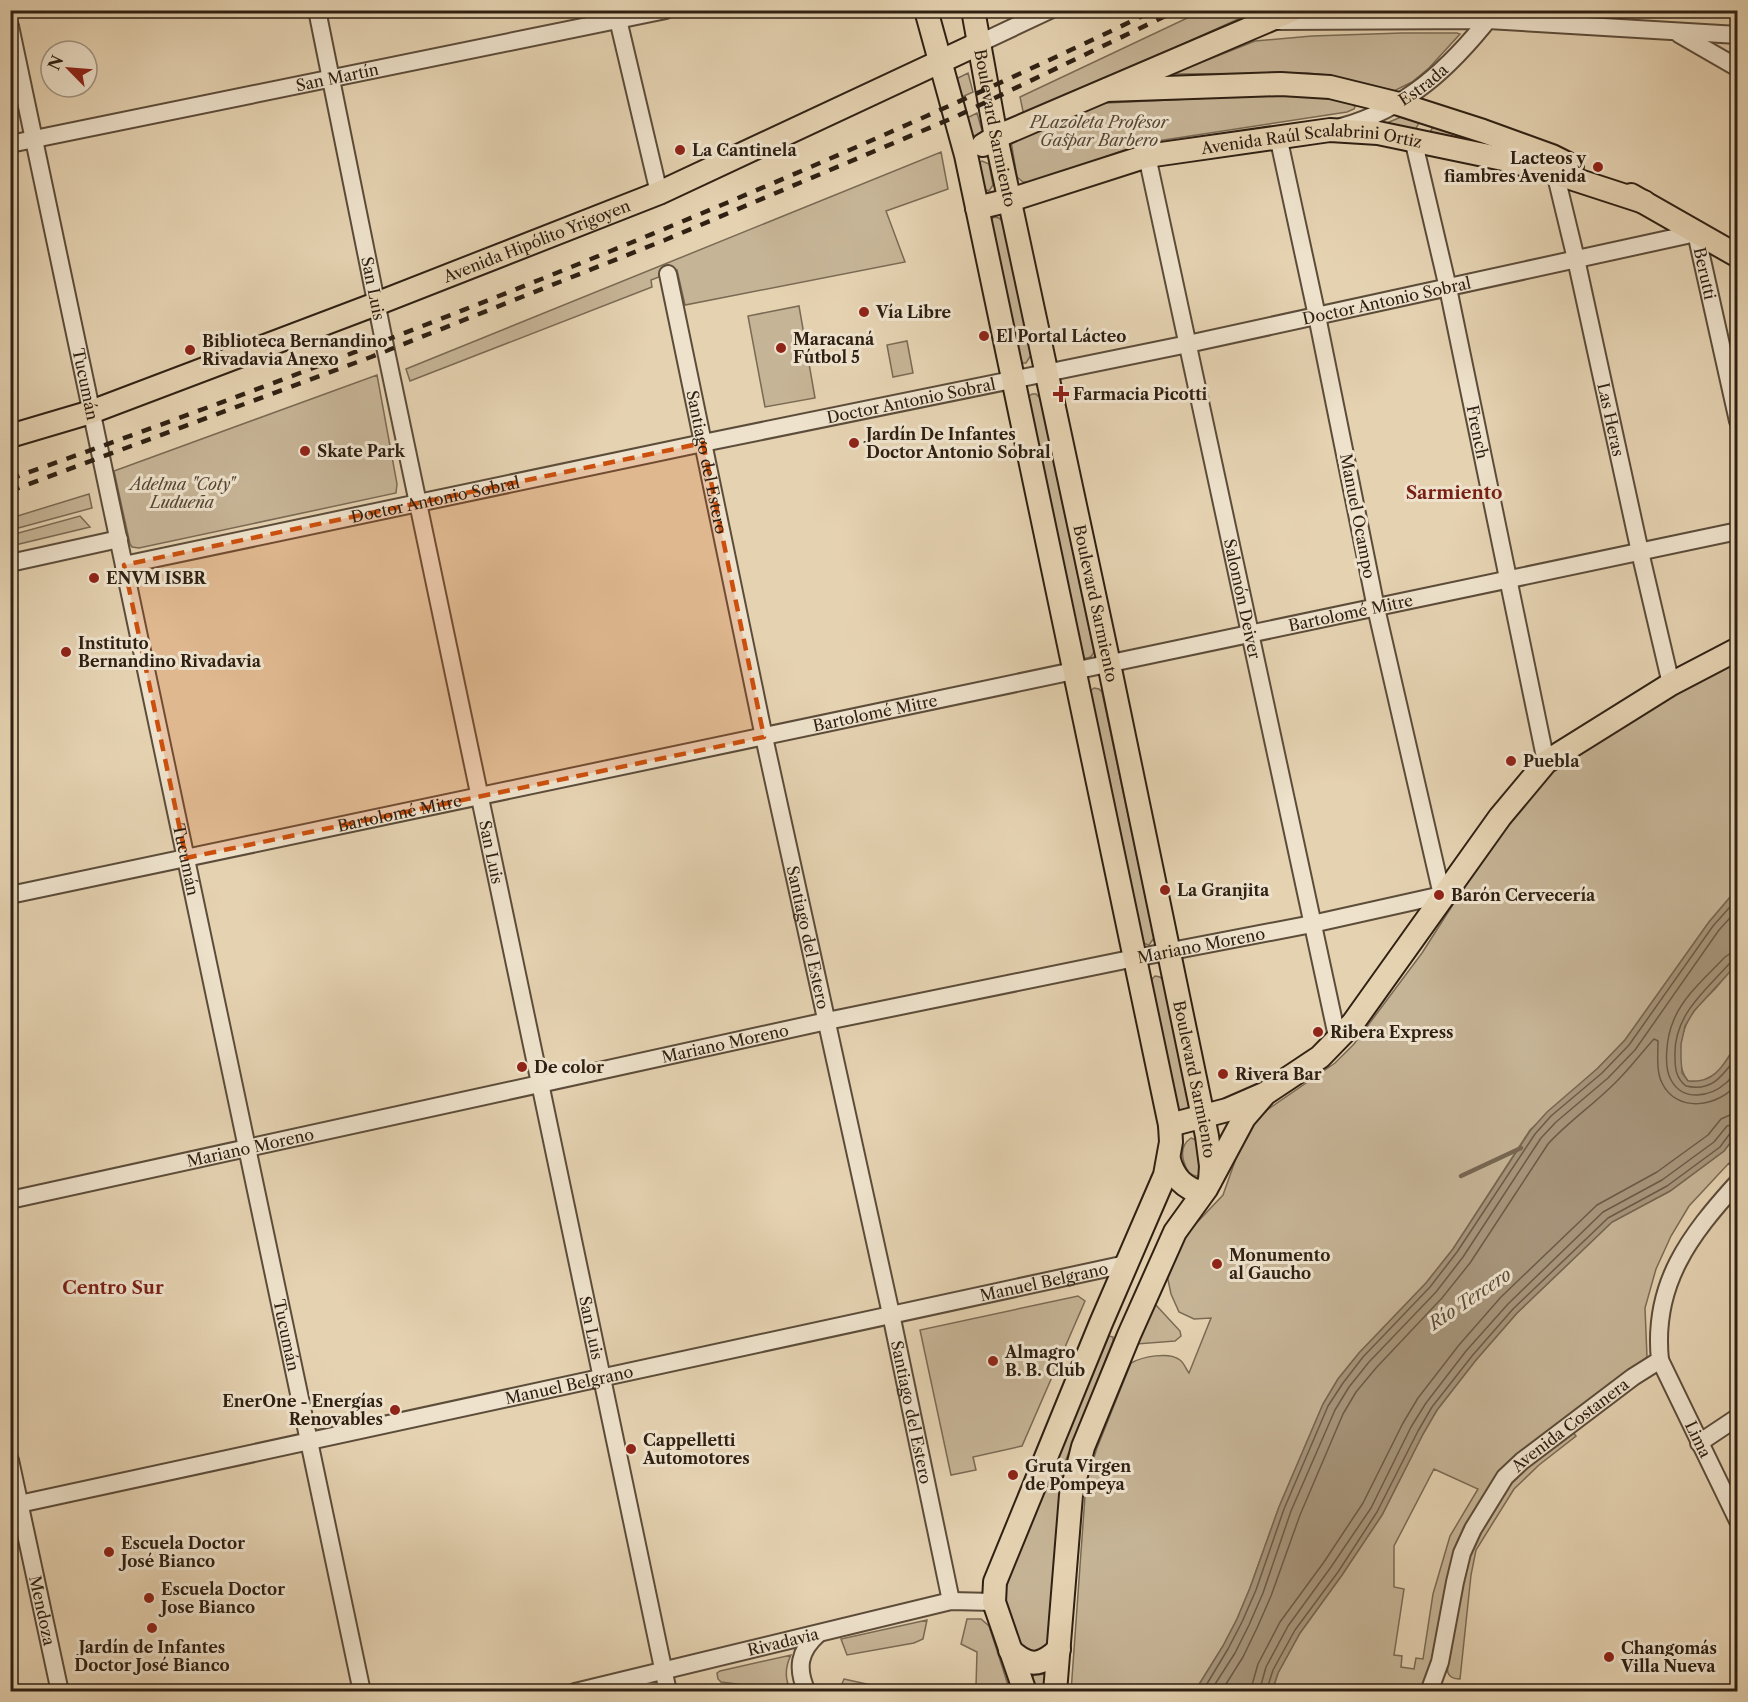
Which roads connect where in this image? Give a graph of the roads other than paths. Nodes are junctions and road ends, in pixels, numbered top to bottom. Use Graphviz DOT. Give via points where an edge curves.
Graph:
graph roads {
  1 [pos="317,10"];
  2 [pos="666,10"];
  3 [pos="926,10"];
  4 [pos="973,10"];
  5 [pos="1050,10"];
  6 [pos="1293,10"];
  7 [pos="1491,15"];
  8 [pos="617,16"];
  9 [pos="1272,21"];
  10 [pos="10,27"];
  11 [pos="1676,32"];
  12 [pos="1737,35"];
  13 [pos="980,43"];
  14 [pos="940,62"];
  15 [pos="1737,68"];
  16 [pos="331,78"];
  17 [pos="1107,90"];
  18 [pos="1399,104"];
  19 [pos="1330,130"];
  20 [pos="1278,136"];
  21 [pos="996,138"];
  22 [pos="34,139"];
  23 [pos="1413,139"];
  24 [pos="10,144"];
  25 [pos="966,155"];
  26 [pos="1147,156"];
  27 [pos="1553,165"];
  28 [pos="659,193"];
  29 [pos="1010,200"];
  30 [pos="977,208"];
  31 [pos="1696,233"];
  32 [pos="1737,256"];
  33 [pos="1576,259"];
  34 [pos="668,274"];
  35 [pos="1448,288"];
  36 [pos="376,304"];
  37 [pos="1317,316"];
  38 [pos="1188,344"];
  39 [pos="1046,374"];
  40 [pos="1013,381"];
  41 [pos="91,412"];
  42 [pos="1737,421"];
  43 [pos="10,436"];
  44 [pos="703,443"];
  45 [pos="418,502"];
  46 [pos="1737,531"];
  47 [pos="119,539"];
  48 [pos="1640,552"];
  49 [pos="10,563"];
  50 [pos="124,565"];
  51 [pos="1508,581"];
  52 [pos="1376,608"];
  53 [pos="1249,634"];
  54 [pos="1737,649"];
  55 [pos="1109,664"];
  56 [pos="1074,671"];
  57 [pos="1671,684"];
  58 [pos="764,737"];
  59 [pos="1546,762"];
  60 [pos="480,796"];
  61 [pos="186,858"];
  62 [pos="10,895"];
  63 [pos="1442,895"];
  64 [pos="1312,924"];
  65 [pos="1168,952"];
  66 [pos="1135,958"];
  67 [pos="827,1021"];
  68 [pos="1338,1041"];
  69 [pos="541,1085"];
  70 [pos="1266,1093"];
  71 [pos="1203,1117"];
  72 [pos="1170,1125"];
  73 [pos="249,1147"];
  74 [pos="1169,1160"];
  75 [pos="1737,1182"];
  76 [pos="1206,1187"];
  77 [pos="10,1200"];
  78 [pos="1126,1264"];
  79 [pos="891,1314"];
  80 [pos="1101,1323"];
  81 [pos="1129,1335"];
  82 [pos="1660,1360"];
  83 [pos="603,1379"];
  84 [pos="1737,1418"];
  85 [pos="311,1442"];
  86 [pos="1699,1443"];
  87 [pos="10,1460"];
  88 [pos="15,1505"];
  89 [pos="1737,1521"];
  90 [pos="951,1601"];
  91 [pos="994,1602"];
  92 [pos="818,1634"];
  93 [pos="1059,1649"];
  94 [pos="1010,1650"];
  95 [pos="663,1671"];
  96 [pos="592,1688"];
  97 [pos="669,1691"];
  98 [pos="60,1692"];
  99 [pos="362,1692"];
  100 [pos="575,1692"];
  101 [pos="807,1692"];
  102 [pos="1025,1692"];
  103 [pos="1055,1692"];
  104 [pos="1429,1692"];
  1 -- 16 [label="street, San Luis"];
  2 -- 8 [label="street, San Martín"];
  3 -- 14 [label="main road, Boulevard Sarmiento"];
  4 -- 13 [label="main road, Boulevard Sarmiento"];
  5 -- 13 [label="street, Avenida Hipólito Yrigoyen"];
  6 -- 9 [label="main road"];
  7 -- 9 [label="street"];
  7 -- 11 [label="street"];
  7 -- 18 [label="street, Estrada" via="1439,72"];
  8 -- 16 [label="street, San Martín"];
  8 -- 28 [label="street"];
  9 -- 17 [label="main road"];
  10 -- 22 [label="street, Tucumán"];
  11 -- 12 [label="street"];
  11 -- 15 [label="street"];
  13 -- 14 [label="main road, Avenida Hipólito Yrigoyen"];
  13 -- 21 [label="main road, Boulevard Sarmiento"];
  14 -- 25 [label="main road, Boulevard Sarmiento"];
  14 -- 28 [label="main road, Avenida Hipólito Yrigoyen"];
  16 -- 22 [label="street, San Martín"];
  16 -- 36 [label="street, San Luis"];
  17 -- 18 [label="main road, Avenida Raúl Scalabrini Ortiz" via="1311,85"];
  17 -- 21 [label="main road"];
  18 -- 19 [label="street, Estrada"];
  18 -- 27 [label="main road, Avenida Raúl Scalabrini Ortiz" via="1483,131"];
  19 -- 20 [label="main road, Avenida Raúl Scalabrini Ortiz"];
  19 -- 23 [label="main road, Avenida Raúl Scalabrini Ortiz"];
  20 -- 26 [label="main road, Avenida Raúl Scalabrini Ortiz"];
  20 -- 37 [label="street, Manuel Ocampo"];
  21 -- 25 [label="main road"];
  21 -- 29 [label="main road, Boulevard Sarmiento"];
  22 -- 24 [label="street, San Martín"];
  22 -- 41 [label="street, Tucumán"];
  23 -- 27 [label="main road, Avenida Raúl Scalabrini Ortiz" via="1503,159"];
  23 -- 35 [label="street, French"];
  25 -- 30 [label="main road, Boulevard Sarmiento"];
  26 -- 29 [label="main road, Avenida Raúl Scalabrini Ortiz"];
  26 -- 38 [label="street, Salomón Deiver"];
  27 -- 31 [label="main road, Avenida Raúl Scalabrini Ortiz" via="1644,202"];
  27 -- 33 [label="street, Las Heras"];
  28 -- 36 [label="main road, Avenida Hipólito Yrigoyen"];
  29 -- 30 [label="main road, Avenida Raúl Scalabrini Ortiz"];
  29 -- 39 [label="main road, Boulevard Sarmiento"];
  30 -- 40 [label="main road, Boulevard Sarmiento"];
  31 -- 32 [label="main road, Avenida Raúl Scalabrini Ortiz"];
  31 -- 33 [label="street, Doctor Antonio Sobral"];
  31 -- 42 [label="street, Berutti"];
  33 -- 35 [label="street, Doctor Antonio Sobral"];
  33 -- 48 [label="street, Las Heras"];
  34 -- 44 [label="street, Santiago del Estero"];
  35 -- 37 [label="street, Doctor Antonio Sobral"];
  35 -- 51 [label="street, French"];
  36 -- 41 [label="main road, Avenida Hipólito Yrigoyen"];
  36 -- 45 [label="street, San Luis"];
  37 -- 38 [label="street, Doctor Antonio Sobral"];
  37 -- 52 [label="street, Manuel Ocampo"];
  38 -- 39 [label="street, Doctor Antonio Sobral"];
  38 -- 53 [label="street, Salomón Deiver"];
  39 -- 40 [label="street, Doctor Antonio Sobral"];
  39 -- 55 [label="main road, Boulevard Sarmiento"];
  40 -- 44 [label="street, Doctor Antonio Sobral"];
  40 -- 56 [label="main road, Boulevard Sarmiento"];
  41 -- 43 [label="main road, Avenida Hipólito Yrigoyen"];
  41 -- 47 [label="street, Tucumán"];
  44 -- 45 [label="street, Doctor Antonio Sobral"];
  44 -- 58 [label="street, Santiago del Estero"];
  45 -- 50 [label="street, Doctor Antonio Sobral"];
  45 -- 60 [label="street, San Luis"];
  46 -- 48 [label="street, Bartolomé Mitre"];
  47 -- 49 [label="street"];
  47 -- 50 [label="street, Tucumán"];
  48 -- 51 [label="street, Bartolomé Mitre"];
  48 -- 57 [label="street, Las Heras"];
  50 -- 61 [label="street, Tucumán"];
  51 -- 52 [label="street, Bartolomé Mitre"];
  51 -- 59 [label="street, French"];
  52 -- 53 [label="street, Bartolomé Mitre"];
  52 -- 63 [label="street, Manuel Ocampo"];
  53 -- 55 [label="street, Bartolomé Mitre"];
  53 -- 64 [label="street, Salomón Deiver"];
  54 -- 57 [label="main road"];
  55 -- 56 [label="street, Bartolomé Mitre"];
  55 -- 65 [label="main road, Boulevard Sarmiento"];
  56 -- 58 [label="street, Bartolomé Mitre"];
  56 -- 66 [label="main road, Boulevard Sarmiento"];
  57 -- 59 [label="main road"];
  58 -- 60 [label="street, Bartolomé Mitre"];
  58 -- 67 [label="street, Santiago del Estero"];
  59 -- 63 [label="main road"];
  60 -- 61 [label="street, Bartolomé Mitre"];
  60 -- 69 [label="street, San Luis"];
  61 -- 62 [label="street, Bartolomé Mitre"];
  61 -- 73 [label="street, Tucumán"];
  63 -- 64 [label="street, Mariano Moreno"];
  63 -- 68 [label="main road"];
  64 -- 65 [label="street, Mariano Moreno"];
  64 -- 68 [label="street, Salomón Deiver"];
  65 -- 66 [label="street, Mariano Moreno"];
  65 -- 71 [label="main road, Boulevard Sarmiento"];
  66 -- 67 [label="street, Mariano Moreno"];
  66 -- 72 [label="main road, Boulevard Sarmiento"];
  67 -- 69 [label="street, Mariano Moreno"];
  67 -- 79 [label="street, Santiago del Estero"];
  68 -- 70 [label="main road"];
  69 -- 73 [label="street, Mariano Moreno"];
  69 -- 83 [label="street, San Luis"];
  70 -- 71 [label="main road"];
  70 -- 76 [label="main road" via="1244,1118"];
  71 -- 72 [label="main road"];
  71 -- 76 [label="main road, Boulevard Sarmiento" via="1210,1151"];
  72 -- 74 [label="main road, Boulevard Sarmiento"];
  73 -- 77 [label="street, Mariano Moreno"];
  73 -- 85 [label="street, Tucumán"];
  74 -- 76 [label="main road" via="1177,1178 1192,1191"];
  74 -- 78 [label="main road, Boulevard Sarmiento"];
  75 -- 82 [label="street" via="1688,1242 1676,1267 1659,1321"];
  76 -- 81 [label="main road" via="1175,1232"];
  78 -- 79 [label="street, Manuel Belgrano"];
  78 -- 80 [label="main road, Boulevard Sarmiento"];
  79 -- 83 [label="street, Manuel Belgrano"];
  79 -- 90 [label="street, Santiago del Estero"];
  80 -- 81 [label="main road"];
  80 -- 91 [label="main road, Boulevard Sarmiento" via="998,1570"];
  81 -- 93 [label="main road" via="1074,1478"];
  82 -- 86 [label="street, Lima"];
  82 -- 104 [label="street, Avenida Costanera" via="1505,1477 1462,1553 1440,1662"];
  83 -- 85 [label="street, Manuel Belgrano"];
  83 -- 95 [label="street, San Luis"];
  84 -- 86 [label="street"];
  85 -- 88 [label="street, Manuel Belgrano"];
  85 -- 99 [label="street, Tucumán"];
  86 -- 89 [label="street, Lima"];
  87 -- 88 [label="street, Mendoza"];
  88 -- 98 [label="street, Mendoza"];
  90 -- 91 [label="street, Rivadavia"];
  90 -- 92 [label="street, Rivadavia"];
  91 -- 94 [label="main road"];
  92 -- 95 [label="street, Rivadavia"];
  92 -- 101 [label="street" via="801,1657"];
  93 -- 94 [label="main road" via="1046,1660 1034,1663"];
  93 -- 103 [label="main road"];
  94 -- 102 [label="main road"];
  95 -- 96 [label="street, Rivadavia"];
  95 -- 97 [label="street, San Luis"];
  96 -- 97 [label="street"];
  96 -- 100 [label="street, Rivadavia"];
}
